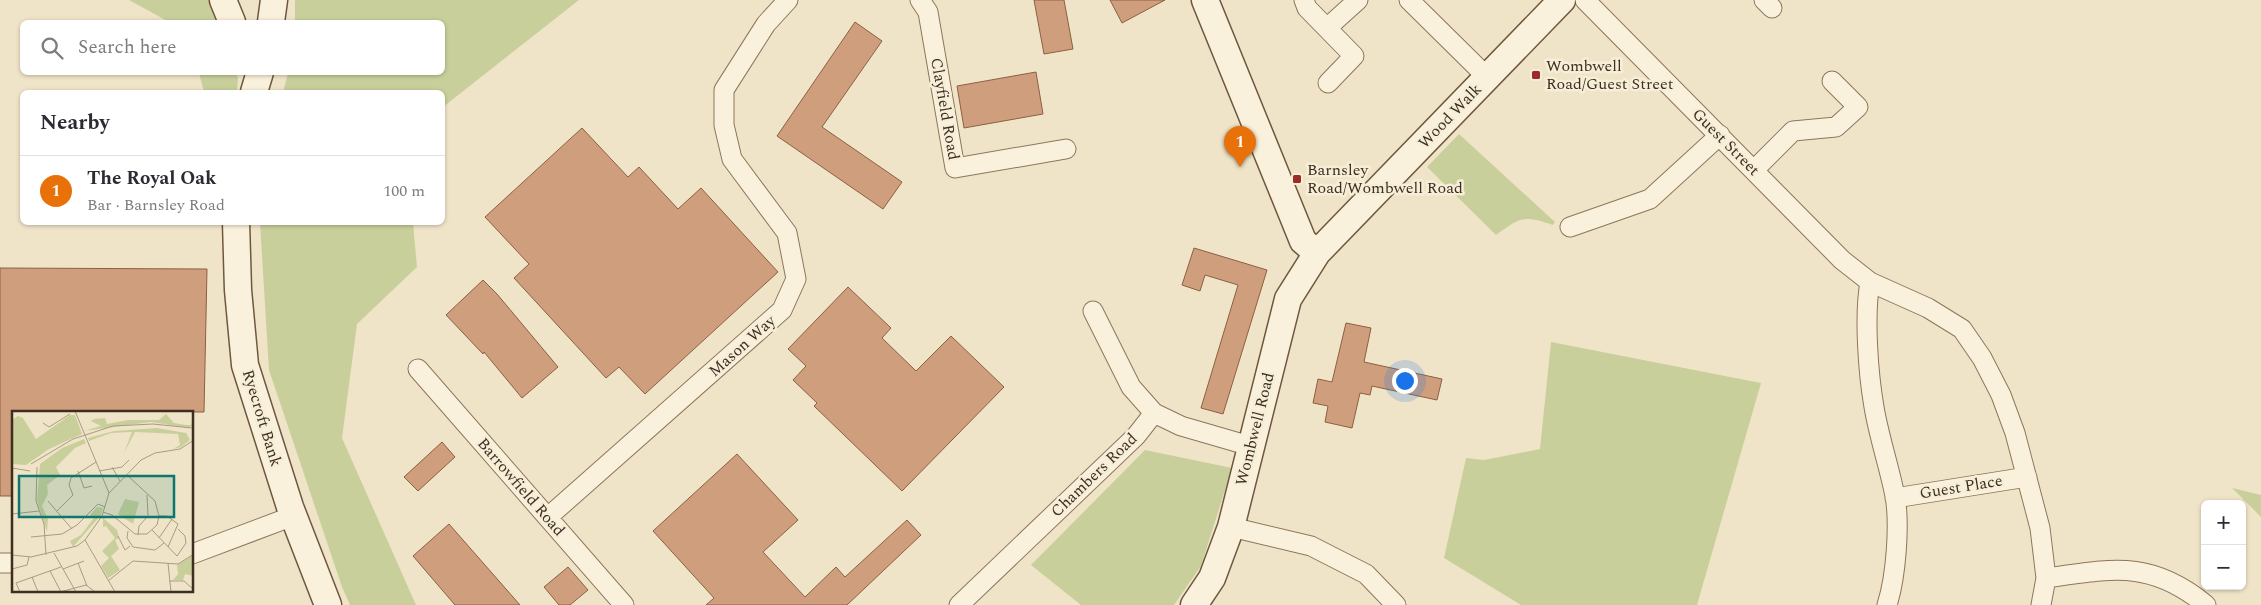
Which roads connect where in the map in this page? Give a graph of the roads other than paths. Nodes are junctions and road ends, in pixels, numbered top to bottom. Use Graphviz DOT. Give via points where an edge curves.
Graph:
graph roads {
  1 [pos="224,0"];
  2 [pos="274,0"];
  3 [pos="788,0"];
  4 [pos="920,0"];
  5 [pos="1205,0"];
  6 [pos="1304,0"];
  7 [pos="1358,0"];
  8 [pos="1409,0"];
  9 [pos="1562,0"];
  10 [pos="1585,0"];
  11 [pos="231,20"];
  12 [pos="271,20"];
  13 [pos="1328,27"];
  14 [pos="1487,78"];
  15 [pos="1832,81"];
  16 [pos="1328,83"];
  17 [pos="1720,135"];
  18 [pos="1066,149"];
  19 [pos="1754,170"];
  20 [pos="236,225"];
  21 [pos="1570,227"];
  22 [pos="1317,253"];
  23 [pos="1870,282"];
  24 [pos="1093,311"];
  25 [pos="418,370"];
  26 [pos="1154,414"];
  27 [pos="1250,446"];
  28 [pos="2027,477"];
  29 [pos="1895,498"];
  30 [pos="293,516"];
  31 [pos="548,517"];
  32 [pos="1231,526"];
  33 [pos="194,553"];
  34 [pos="2046,578"];
  35 [pos="328,605"];
  36 [pos="624,605"];
  37 [pos="960,605"];
  38 [pos="1194,605"];
  39 [pos="1396,605"];
  40 [pos="1887,605"];
  41 [pos="2041,605"];
  42 [pos="2206,605"];
  1 -- 11 [label="main road"];
  2 -- 12 [label="main road"];
  3 -- 31 [label="street, Mason Way" via="766,24 724,90 724,125 732,159 787,233 796,279 782,310"];
  4 -- 18 [label="street, Clayfield Road" via="928,12 955,168"];
  5 -- 22 [label="main road" via="1303,241"];
  6 -- 13 [label="street" via="1307,8"];
  7 -- 13 [label="street"];
  8 -- 14 [label="street"];
  9 -- 14 [label="main road, Wood Walk"];
  10 -- 17 [label="street, Guest Street"];
  13 -- 16 [label="street" via="1354,56"];
  14 -- 22 [label="main road, Wood Walk"];
  15 -- 19 [label="street" via="1858,107 1855,112 1836,127 1793,131"];
  17 -- 19 [label="street, Guest Street"];
  17 -- 21 [label="street" via="1650,199"];
  19 -- 23 [label="street, Guest Street" via="1842,260"];
  20 -- 30 [label="main road, Ryecroft Bank" via="245,365"];
  22 -- 27 [label="main road, Wombwell Road" via="1288,299"];
  23 -- 28 [label="street, Guest Street" via="1928,308 1962,329 2001,395"];
  23 -- 29 [label="street" via="1866,301 1874,406"];
  24 -- 26 [label="street" via="1131,387"];
  25 -- 31 [label="street, Barrowfield Road"];
  26 -- 27 [label="street" via="1181,426"];
  26 -- 37 [label="street, Chambers Road" via="1136,436"];
  27 -- 32 [label="main road, Wombwell Road"];
  28 -- 29 [label="street, Guest Place"];
  28 -- 34 [label="street, Guest Street" via="2040,528"];
  29 -- 40 [label="street" via="1893,587"];
  30 -- 33 [label="street"];
  30 -- 35 [label="main road, Ryecroft Bank"];
  31 -- 36 [label="street, Barrowfield Road"];
  32 -- 38 [label="main road, Wombwell Road" via="1212,578"];
  32 -- 39 [label="street" via="1311,546 1366,574"];
  34 -- 41 [label="street, Guest Street"];
  34 -- 42 [label="street" via="2098,570 2138,570 2171,580"];
}
